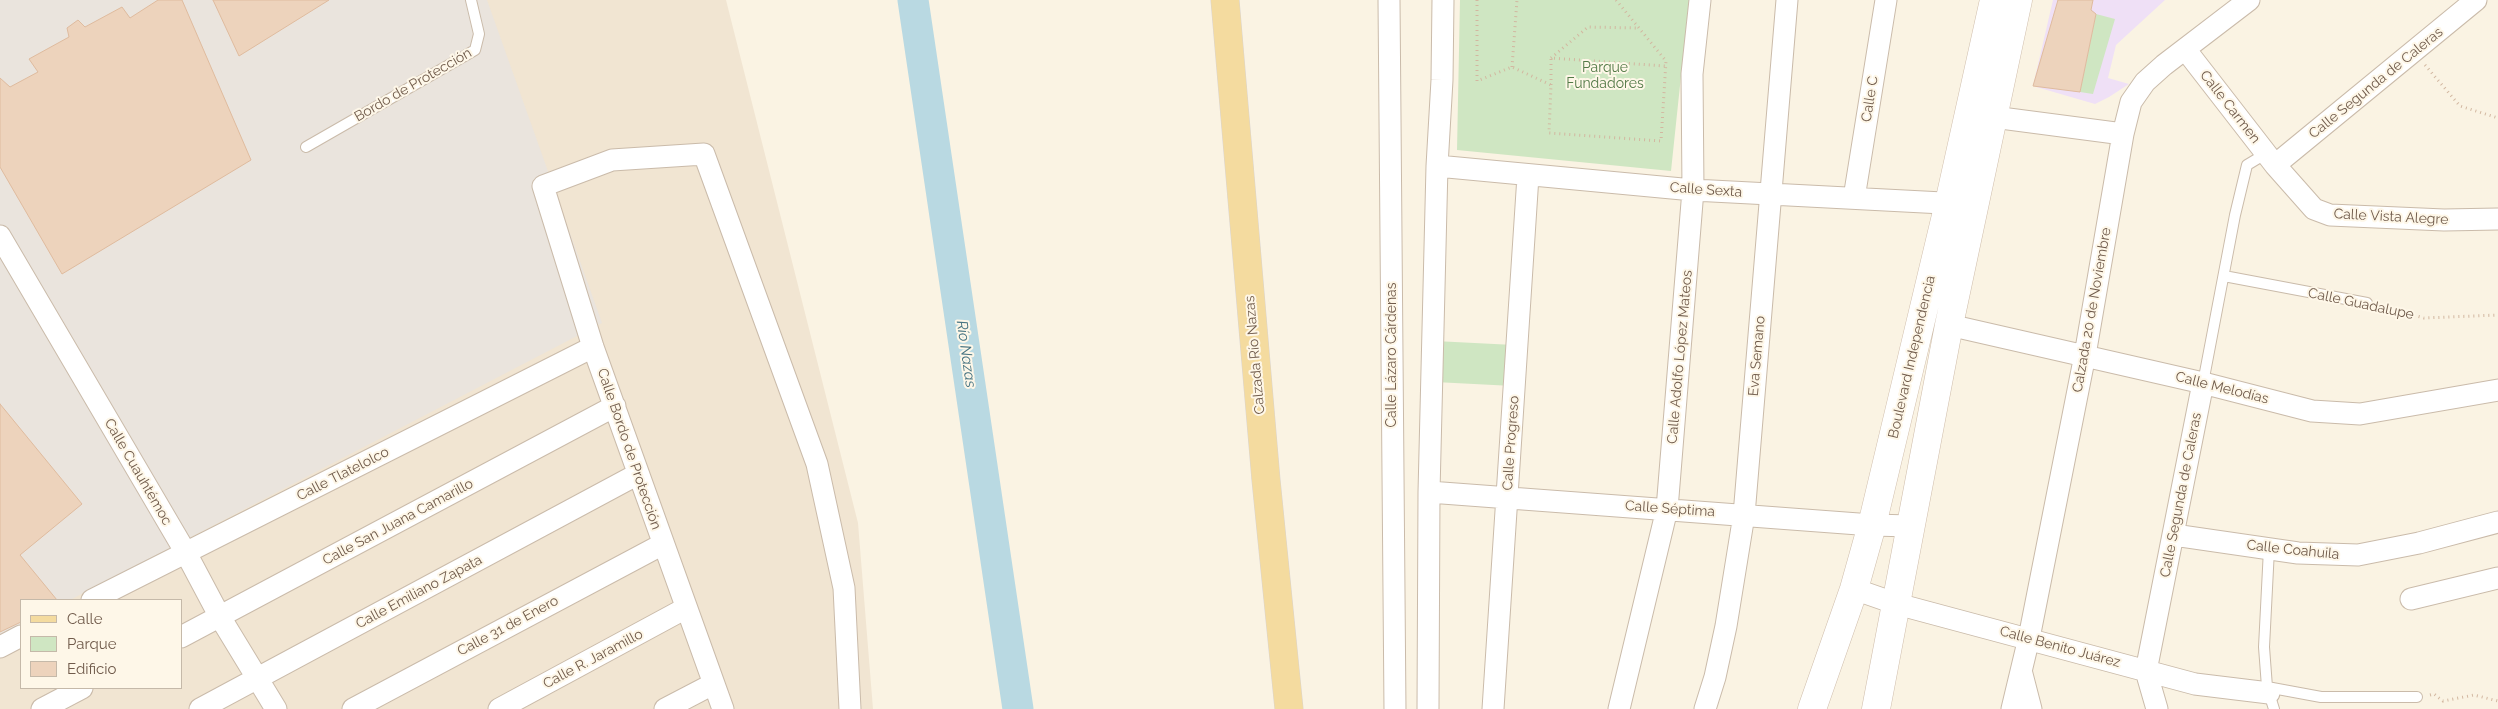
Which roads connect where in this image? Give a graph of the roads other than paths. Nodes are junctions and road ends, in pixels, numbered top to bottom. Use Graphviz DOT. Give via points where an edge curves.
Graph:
graph roads {
  1 [pos="471,0"];
  2 [pos="1225,0"];
  3 [pos="1390,0"];
  4 [pos="1442,0"];
  5 [pos="1700,0"];
  6 [pos="1787,0"];
  7 [pos="1886,0"];
  8 [pos="1994,0"];
  9 [pos="2018,0"];
  10 [pos="2249,0"];
  11 [pos="2476,0"];
  12 [pos="2185,49"];
  13 [pos="1980,115"];
  14 [pos="2123,134"];
  15 [pos="306,147"];
  16 [pos="2271,159"];
  17 [pos="1437,166"];
  18 [pos="1528,176"];
  19 [pos="1694,190"];
  20 [pos="1770,194"];
  21 [pos="1854,198"];
  22 [pos="1962,204"];
  23 [pos="2498,219"];
  24 [pos="0,236"];
  25 [pos="2224,276"];
  26 [pos="2367,303"];
  27 [pos="1949,325"];
  28 [pos="593,347"];
  29 [pos="2085,355"];
  30 [pos="2203,383"];
  31 [pos="2498,390"];
  32 [pos="615,406"];
  33 [pos="638,474"];
  34 [pos="1429,492"];
  35 [pos="1507,498"];
  36 [pos="1667,509"];
  37 [pos="1744,515"];
  38 [pos="2498,522"];
  39 [pos="1872,525"];
  40 [pos="1911,526"];
  41 [pos="2174,534"];
  42 [pos="662,544"];
  43 [pos="2269,549"];
  44 [pos="186,553"];
  45 [pos="2498,578"];
  46 [pos="1854,589"];
  47 [pos="94,599"];
  48 [pos="2411,599"];
  49 [pos="1897,604"];
  50 [pos="686,608"];
  51 [pos="220,617"];
  52 [pos="182,636"];
  53 [pos="20,637"];
  54 [pos="2029,638"];
  55 [pos="0,647"];
  56 [pos="2021,671"];
  57 [pos="2146,671"];
  58 [pos="258,679"];
  59 [pos="713,684"];
  60 [pos="80,689"];
  61 [pos="2270,697"];
  62 [pos="2417,697"];
  63 [pos="54,701"];
  64 [pos="200,709"];
  65 [pos="276,709"];
  66 [pos="353,709"];
  67 [pos="499,709"];
  68 [pos="665,709"];
  69 [pos="722,709"];
  70 [pos="850,709"];
  71 [pos="1289,709"];
  72 [pos="1394,709"];
  73 [pos="1428,709"];
  74 [pos="1493,709"];
  75 [pos="1619,709"];
  76 [pos="1705,709"];
  77 [pos="1812,709"];
  78 [pos="1876,709"];
  79 [pos="2012,709"];
  80 [pos="2031,709"];
  81 [pos="2157,709"];
  1 -- 15 [label="lane, Bordo de Protección" via="479,34 475,50"];
  2 -- 71 [label="main road, Calzada Río Nazas"];
  3 -- 72 [label="street, Calle Lázaro Cárdenas"];
  4 -- 17 [label="street"];
  5 -- 19 [label="street, Calle Adolfo López Mateos" via="1692,74"];
  6 -- 20 [label="street, Eva Semano"];
  7 -- 21 [label="street, Calle C"];
  8 -- 13 [label="street, Boulevard Independencia"];
  9 -- 13 [label="street, Boulevard Independencia"];
  10 -- 12 [label="street, Calzada 20 de Noviembre"];
  11 -- 16 [label="street, Calle Segunda de Caleras" via="2414,52"];
  12 -- 14 [label="street, Calzada 20 de Noviembre" via="2136,92"];
  12 -- 16 [label="street, Calle Carmen"];
  13 -- 14 [label="street"];
  13 -- 22 [label="street, Boulevard Independencia"];
  14 -- 29 [label="street, Calzada 20 de Noviembre"];
  16 -- 23 [label="street, Calle Vista Alegre" via="2314,209 2330,216"];
  16 -- 25 [label="lane, Calle Segunda de Caleras" via="2247,166"];
  17 -- 18 [label="street, Calle Sexta"];
  17 -- 34 [label="street"];
  18 -- 19 [label="street, Calle Sexta"];
  18 -- 35 [label="street, Calle Progreso"];
  19 -- 20 [label="street, Calle Sexta"];
  19 -- 36 [label="street, Calle Adolfo López Mateos"];
  20 -- 21 [label="street, Calle Sexta"];
  20 -- 37 [label="street, Eva Semano"];
  21 -- 22 [label="street, Calle Sexta"];
  22 -- 27 [label="street, Boulevard Independencia"];
  22 -- 39 [label="street, Boulevard Independencia"];
  24 -- 44 [label="street, Calle Cuauhtémoc"];
  25 -- 26 [label="lane, Calle Guadalupe"];
  25 -- 30 [label="lane, Calle Segunda de Caleras"];
  27 -- 29 [label="street, Calle Melodías"];
  27 -- 40 [label="street, Boulevard Independencia"];
  28 -- 32 [label="street, Calle Bordo de Protección"];
  28 -- 44 [label="street, Calle Tlatelolco"];
  28 -- 70 [label="street, Calle Bordo de Protección" via="543,186 612,160 704,154 817,464 844,588"];
  29 -- 30 [label="street, Calle Melodías"];
  29 -- 54 [label="street, Calzada 20 de Noviembre"];
  30 -- 31 [label="street, Calle Melodías" via="2312,411 2360,414"];
  30 -- 41 [label="street, Calle Segunda de Caleras"];
  32 -- 33 [label="street, Calle Bordo de Protección"];
  32 -- 51 [label="street, Calle San Juana Camarillo"];
  33 -- 42 [label="street, Calle Bordo de Protección"];
  33 -- 58 [label="street, Calle Emiliano Zapata"];
  34 -- 35 [label="street, Calle Séptima"];
  34 -- 73 [label="street"];
  35 -- 36 [label="street, Calle Séptima"];
  35 -- 74 [label="street, Calle Progreso"];
  36 -- 37 [label="street, Calle Séptima"];
  36 -- 75 [label="street, Calle Adolfo López Mateos"];
  37 -- 39 [label="street, Calle Séptima"];
  37 -- 76 [label="street, Eva Semano" via="1716,677"];
  38 -- 43 [label="street, Calle Coahuila" via="2358,555 2326,556"];
  39 -- 40 [label="street, Calle Séptima"];
  39 -- 46 [label="street, Boulevard Independencia"];
  40 -- 49 [label="street, Boulevard Independencia"];
  41 -- 43 [label="street, Calle Coahuila"];
  41 -- 57 [label="street, Calle Segunda de Caleras"];
  42 -- 50 [label="street, Calle Bordo de Protección"];
  42 -- 66 [label="street, Calle 31 de Enero"];
  43 -- 61 [label="lane" via="2264,647"];
  44 -- 47 [label="street, Calle Tlatelolco"];
  44 -- 51 [label="street, Calle Cuauhtémoc"];
  45 -- 48 [label="street"];
  46 -- 49 [label="street, Calle Benito Juárez"];
  46 -- 77 [label="street, Boulevard Independencia"];
  49 -- 54 [label="street, Calle Benito Juárez"];
  49 -- 78 [label="street, Boulevard Independencia"];
  50 -- 59 [label="street, Calle Bordo de Protección"];
  50 -- 67 [label="street, Calle R. Jaramillo"];
  51 -- 52 [label="street, Calle San Juana Camarillo"];
  51 -- 58 [label="street, Calle Cuauhtémoc"];
  53 -- 55 [label="street"];
  54 -- 56 [label="street, Calzada 20 de Noviembre"];
  54 -- 57 [label="street, Calle Benito Juárez"];
  56 -- 79 [label="street, Calzada 20 de Noviembre"];
  56 -- 80 [label="street, Calzada 20 de Noviembre"];
  57 -- 61 [label="street, Calle Benito Juárez" via="2195,684"];
  57 -- 81 [label="street"];
  58 -- 64 [label="street, Calle Emiliano Zapata"];
  58 -- 65 [label="street, Calle Cuauhtémoc"];
  59 -- 68 [label="street"];
  59 -- 69 [label="street, Calle Bordo de Protección"];
  60 -- 63 [label="street"];
  61 -- 62 [label="lane, Calle Benito Juárez"];
}
